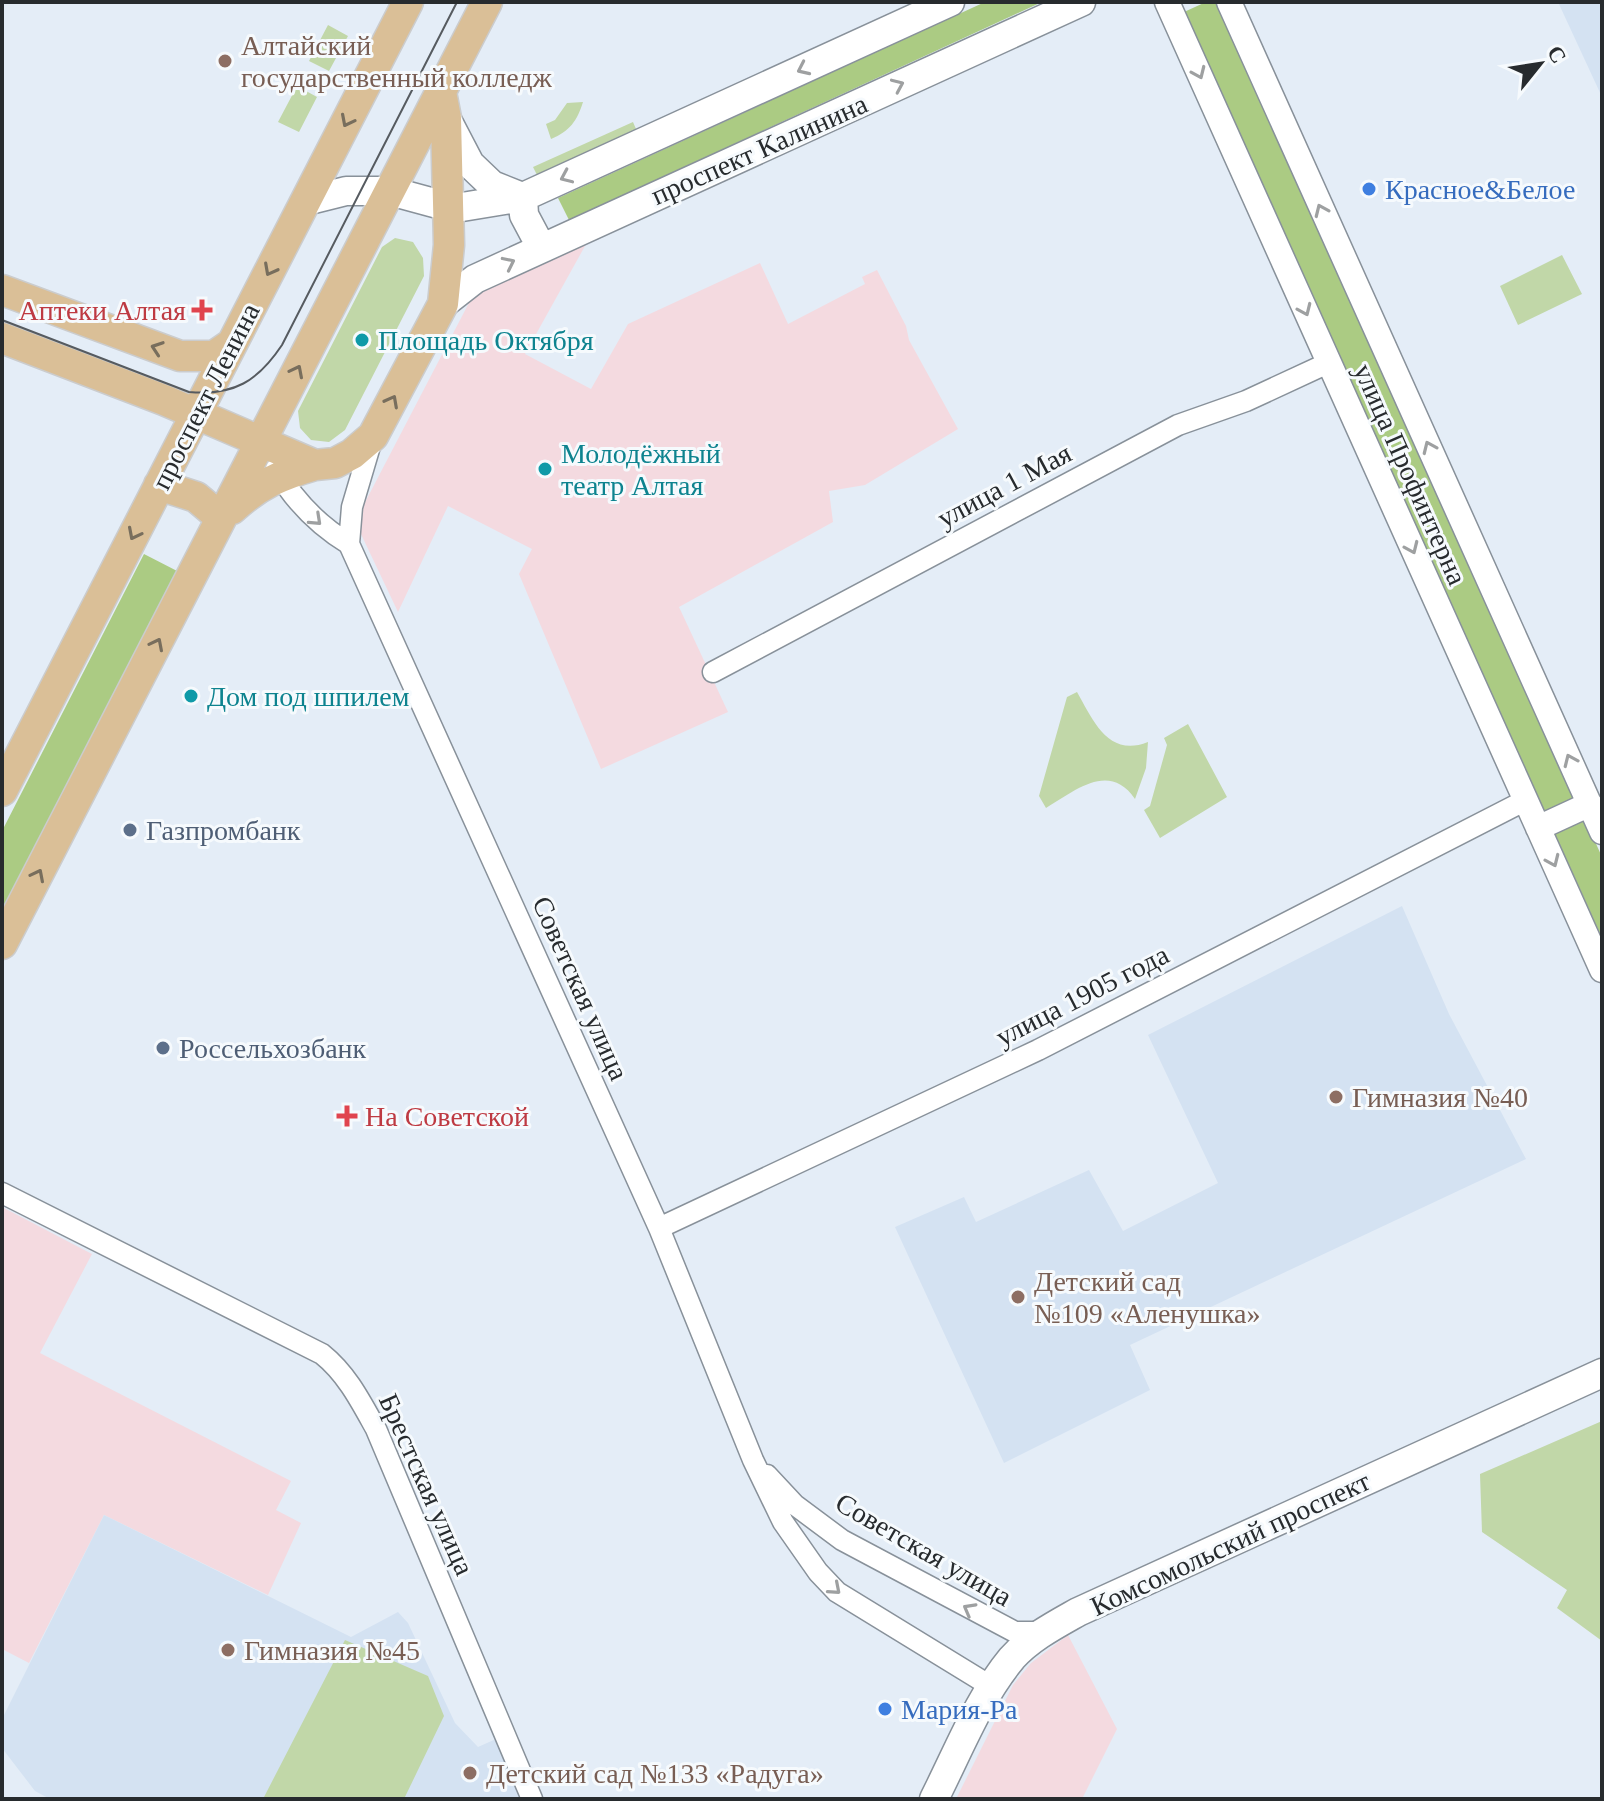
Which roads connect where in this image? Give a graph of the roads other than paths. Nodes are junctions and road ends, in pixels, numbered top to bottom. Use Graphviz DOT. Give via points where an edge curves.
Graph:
graph roads {
  1 [pos="408,2"];
  2 [pos="487,2"];
  3 [pos="950,2"];
  4 [pos="1081,2"];
  5 [pos="1167,2"];
  6 [pos="1229,2"];
  7 [pos="444,105"];
  8 [pos="390,191"];
  9 [pos="523,197"];
  10 [pos="306,201"];
  11 [pos="449,207"];
  12 [pos="541,247"];
  13 [pos="2,290"];
  14 [pos="443,304"];
  15 [pos="2,338"];
  16 [pos="230,345"];
  17 [pos="1328,363"];
  18 [pos="196,415"];
  19 [pos="373,436"];
  20 [pos="261,441"];
  21 [pos="315,465"];
  22 [pos="280,476"];
  23 [pos="159,485"];
  24 [pos="221,518"];
  25 [pos="349,544"];
  26 [pos="713,672"];
  27 [pos="2,791"];
  28 [pos="1526,800"];
  29 [pos="1590,804"];
  30 [pos="1538,828"];
  31 [pos="1602,832"];
  32 [pos="2,944"];
  33 [pos="1602,970"];
  34 [pos="2,1193"];
  35 [pos="659,1228"];
  36 [pos="1602,1373"];
  37 [pos="753,1460"];
  38 [pos="1042,1632"];
  39 [pos="992,1687"];
  40 [pos="532,1799"];
  41 [pos="934,1799"];
  1 -- 10 [label="main road, проспект Ленина, one-way"];
  2 -- 7 [label="main road"];
  3 -- 9 [label="main road, проспект Калинина, one-way"];
  12 -- 4 [label="main road, проспект Калинина, one-way"];
  5 -- 17 [label="street, улица Профинтерна, one-way"];
  29 -- 6 [label="street, улица Профинтерна, one-way"];
  7 -- 8 [label="main road"];
  7 -- 9 [label="main road" via="470,164 492,185"];
  7 -- 11 [label="main road"];
  8 -- 10 [label="main road, проспект Калинина" via="346,191"];
  8 -- 11 [label="main road, проспект Калинина"];
  20 -- 8 [label="main road, one-way"];
  9 -- 11 [label="main road, проспект Калинина"];
  9 -- 12 [label="main road" via="524,215"];
  10 -- 16 [label="main road, проспект Ленина, one-way"];
  11 -- 14 [label="main road"];
  14 -- 12 [label="main road, проспект Калинина, one-way" via="475,279"];
  16 -- 13 [label="main road, one-way" via="214,356 180,356"];
  19 -- 14 [label="main road, one-way"];
  15 -- 18 [label="main road"];
  16 -- 18 [label="main road, проспект Ленина"];
  17 -- 26 [label="street, улица 1 Мая" via="1178,425"];
  17 -- 28 [label="street, улица Профинтерна, one-way"];
  18 -- 20 [label="main road"];
  18 -- 23 [label="main road, проспект Ленина"];
  19 -- 21 [label="main road" via="335,463"];
  19 -- 25 [label="street" via="352,507"];
  20 -- 21 [label="main road"];
  20 -- 22 [label="street"];
  20 -- 24 [label="main road"];
  21 -- 22 [label="main road"];
  22 -- 24 [label="main road" via="253,490"];
  22 -- 25 [label="street, one-way" via="302,507"];
  23 -- 24 [label="main road" via="196,497"];
  23 -- 27 [label="main road, проспект Ленина, one-way"];
  32 -- 24 [label="main road, one-way"];
  25 -- 35 [label="street, Советская улица"];
  28 -- 30 [label="street, улица Профинтерна"];
  28 -- 35 [label="street, улица 1905 года" via="1038,1050"];
  29 -- 30 [label="street"];
  29 -- 31 [label="street, улица Профинтерна"];
  30 -- 33 [label="street, улица Профинтерна, one-way"];
  34 -- 40 [label="street, Брестская улица" via="322,1354 339,1370 382,1442"];
  35 -- 37 [label="street, Советская улица"];
  36 -- 38 [label="main road, Комсомольский проспект"];
  38 -- 37 [label="street, Советская улица, one-way" via="1005,1628 842,1540 795,1505"];
  37 -- 39 [label="street, Советская улица, one-way" via="783,1522 837,1592"];
  38 -- 39 [label="main road, Комсомольский проспект" via="1014,1656"];
  39 -- 41 [label="main road, Комсомольский проспект"];
}
